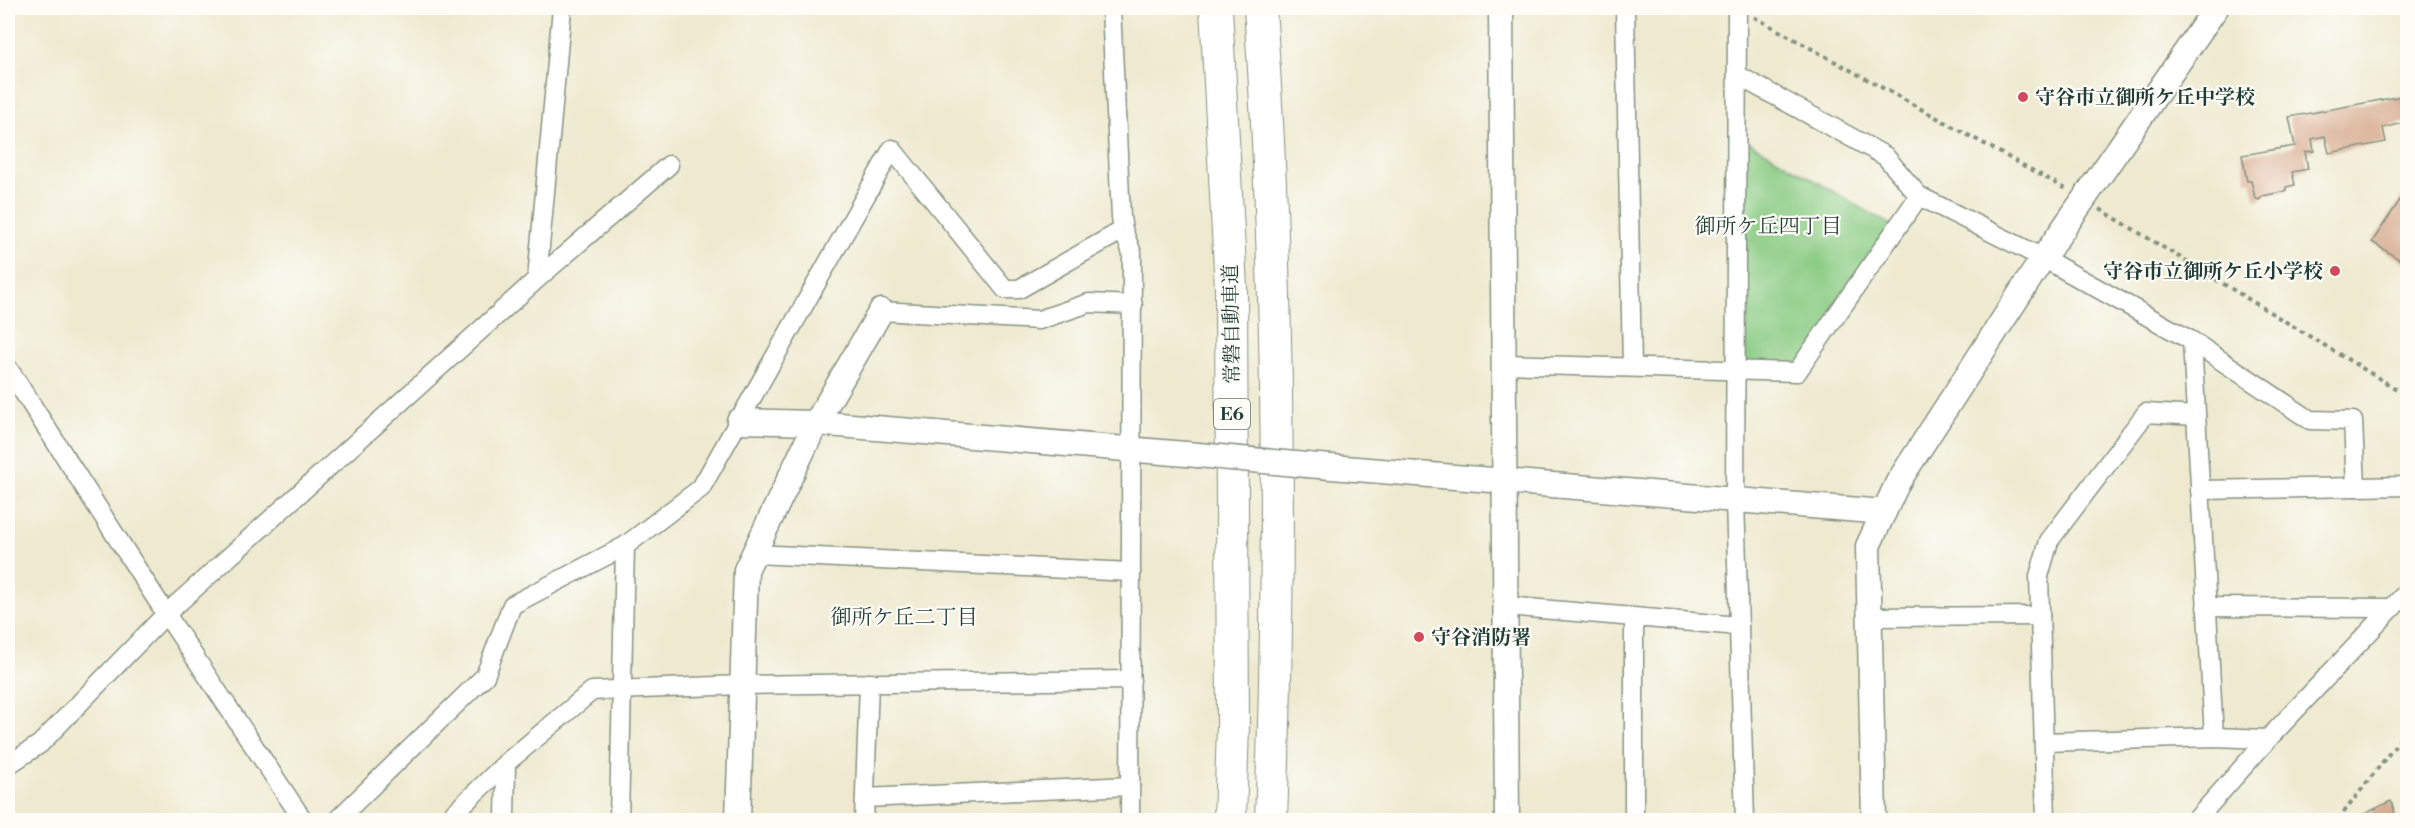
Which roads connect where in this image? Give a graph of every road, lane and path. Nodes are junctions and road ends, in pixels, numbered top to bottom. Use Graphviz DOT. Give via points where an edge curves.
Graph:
graph roads {
  1 [pos="562,8"];
  2 [pos="1111,8"];
  3 [pos="1216,8"];
  4 [pos="1260,8"];
  5 [pos="1501,8"];
  6 [pos="1625,8"];
  7 [pos="1737,8"];
  8 [pos="2216,8"];
  9 [pos="1737,75"];
  10 [pos="669,165"];
  11 [pos="1919,196"];
  12 [pos="2083,199"];
  13 [pos="1123,230"];
  14 [pos="2043,258"];
  15 [pos="537,279"];
  16 [pos="1133,305"];
  17 [pos="881,311"];
  18 [pos="2192,341"];
  19 [pos="1503,364"];
  20 [pos="1632,367"];
  21 [pos="8,368"];
  22 [pos="1736,370"];
  23 [pos="2408,396"];
  24 [pos="2196,416"];
  25 [pos="739,421"];
  26 [pos="816,423"];
  27 [pos="1131,451"];
  28 [pos="1506,482"];
  29 [pos="2408,486"];
  30 [pos="2356,488"];
  31 [pos="2200,490"];
  32 [pos="1735,500"];
  33 [pos="1884,512"];
  34 [pos="625,546"];
  35 [pos="754,554"];
  36 [pos="1131,572"];
  37 [pos="2408,591"];
  38 [pos="1506,606"];
  39 [pos="2206,607"];
  40 [pos="2392,608"];
  41 [pos="166,614"];
  42 [pos="2040,616"];
  43 [pos="1870,617"];
  44 [pos="1634,619"];
  45 [pos="1739,626"];
  46 [pos="1131,680"];
  47 [pos="869,683"];
  48 [pos="741,685"];
  49 [pos="623,690"];
  50 [pos="2408,729"];
  51 [pos="2214,737"];
  52 [pos="2268,740"];
  53 [pos="2044,742"];
  54 [pos="506,763"];
  55 [pos="8,765"];
  56 [pos="1130,786"];
  57 [pos="865,798"];
  58 [pos="303,820"];
  59 [pos="337,820"];
  60 [pos="447,820"];
  61 [pos="505,820"];
  62 [pos="620,820"];
  63 [pos="738,820"];
  64 [pos="864,820"];
  65 [pos="1130,820"];
  66 [pos="1230,820"];
  67 [pos="1271,820"];
  68 [pos="1507,820"];
  69 [pos="1634,820"];
  70 [pos="1745,820"];
  71 [pos="1874,820"];
  72 [pos="2046,820"];
  73 [pos="2196,820"];
  74 [pos="2338,820"];
  1 -- 15 [label="street"];
  2 -- 13 [label="street"];
  3 -- 66 [label="highway, 常磐自動車道 / E6" via="1231,288"];
  4 -- 67 [label="highway, E6" via="1273,287 1276,489"];
  5 -- 19 [label="street"];
  6 -- 20 [label="street"];
  7 -- 9 [label="street"];
  7 -- 12 [label="path"];
  8 -- 12 [label="street"];
  9 -- 11 [label="street" via="1885,156"];
  9 -- 22 [label="street"];
  10 -- 15 [label="street"];
  11 -- 14 [label="street"];
  11 -- 22 [label="street" via="1797,372"];
  12 -- 14 [label="street"];
  12 -- 23 [label="path"];
  13 -- 16 [label="street" via="1132,253"];
  13 -- 25 [label="street" via="1019,289 1005,289 892,149"];
  14 -- 18 [label="street"];
  14 -- 33 [label="street" via="1898,482"];
  15 -- 41 [label="street"];
  16 -- 17 [label="street" via="1089,303 1039,320"];
  16 -- 27 [label="street"];
  17 -- 26 [label="street"];
  18 -- 24 [label="street"];
  18 -- 30 [label="street" via="2310,420 2353,421"];
  19 -- 20 [label="street"];
  19 -- 28 [label="street"];
  20 -- 22 [label="street"];
  21 -- 41 [label="street"];
  22 -- 32 [label="street"];
  24 -- 31 [label="street"];
  24 -- 42 [label="street" via="2146,413 2049,541 2039,576"];
  25 -- 26 [label="street"];
  25 -- 34 [label="street" via="701,488"];
  26 -- 27 [label="street"];
  26 -- 35 [label="street"];
  27 -- 28 [label="street, bridge"];
  27 -- 36 [label="street"];
  28 -- 32 [label="street"];
  28 -- 38 [label="street"];
  29 -- 30 [label="street"];
  30 -- 31 [label="street"];
  31 -- 39 [label="street"];
  32 -- 33 [label="street"];
  32 -- 45 [label="street"];
  33 -- 43 [label="street" via="1868,546"];
  34 -- 49 [label="street"];
  34 -- 59 [label="street" via="512,604 485,676"];
  35 -- 36 [label="street"];
  35 -- 48 [label="street" via="746,570"];
  36 -- 46 [label="street"];
  37 -- 40 [label="street"];
  38 -- 44 [label="street"];
  38 -- 68 [label="street"];
  39 -- 40 [label="street"];
  39 -- 51 [label="street"];
  40 -- 52 [label="street"];
  41 -- 55 [label="street" via="40,744"];
  41 -- 58 [label="street"];
  42 -- 43 [label="street"];
  42 -- 53 [label="street"];
  43 -- 71 [label="street"];
  44 -- 45 [label="street"];
  44 -- 69 [label="street"];
  45 -- 70 [label="street"];
  46 -- 47 [label="street"];
  46 -- 56 [label="street"];
  47 -- 48 [label="street"];
  47 -- 57 [label="street"];
  48 -- 49 [label="street"];
  48 -- 63 [label="street"];
  49 -- 54 [label="street" via="592,691"];
  49 -- 62 [label="street"];
  50 -- 74 [label="path"];
  51 -- 52 [label="street"];
  51 -- 53 [label="street"];
  52 -- 73 [label="street"];
  53 -- 72 [label="street"];
  54 -- 60 [label="street"];
  54 -- 61 [label="street"];
  56 -- 57 [label="street"];
  56 -- 65 [label="street"];
  57 -- 64 [label="street"];
}
